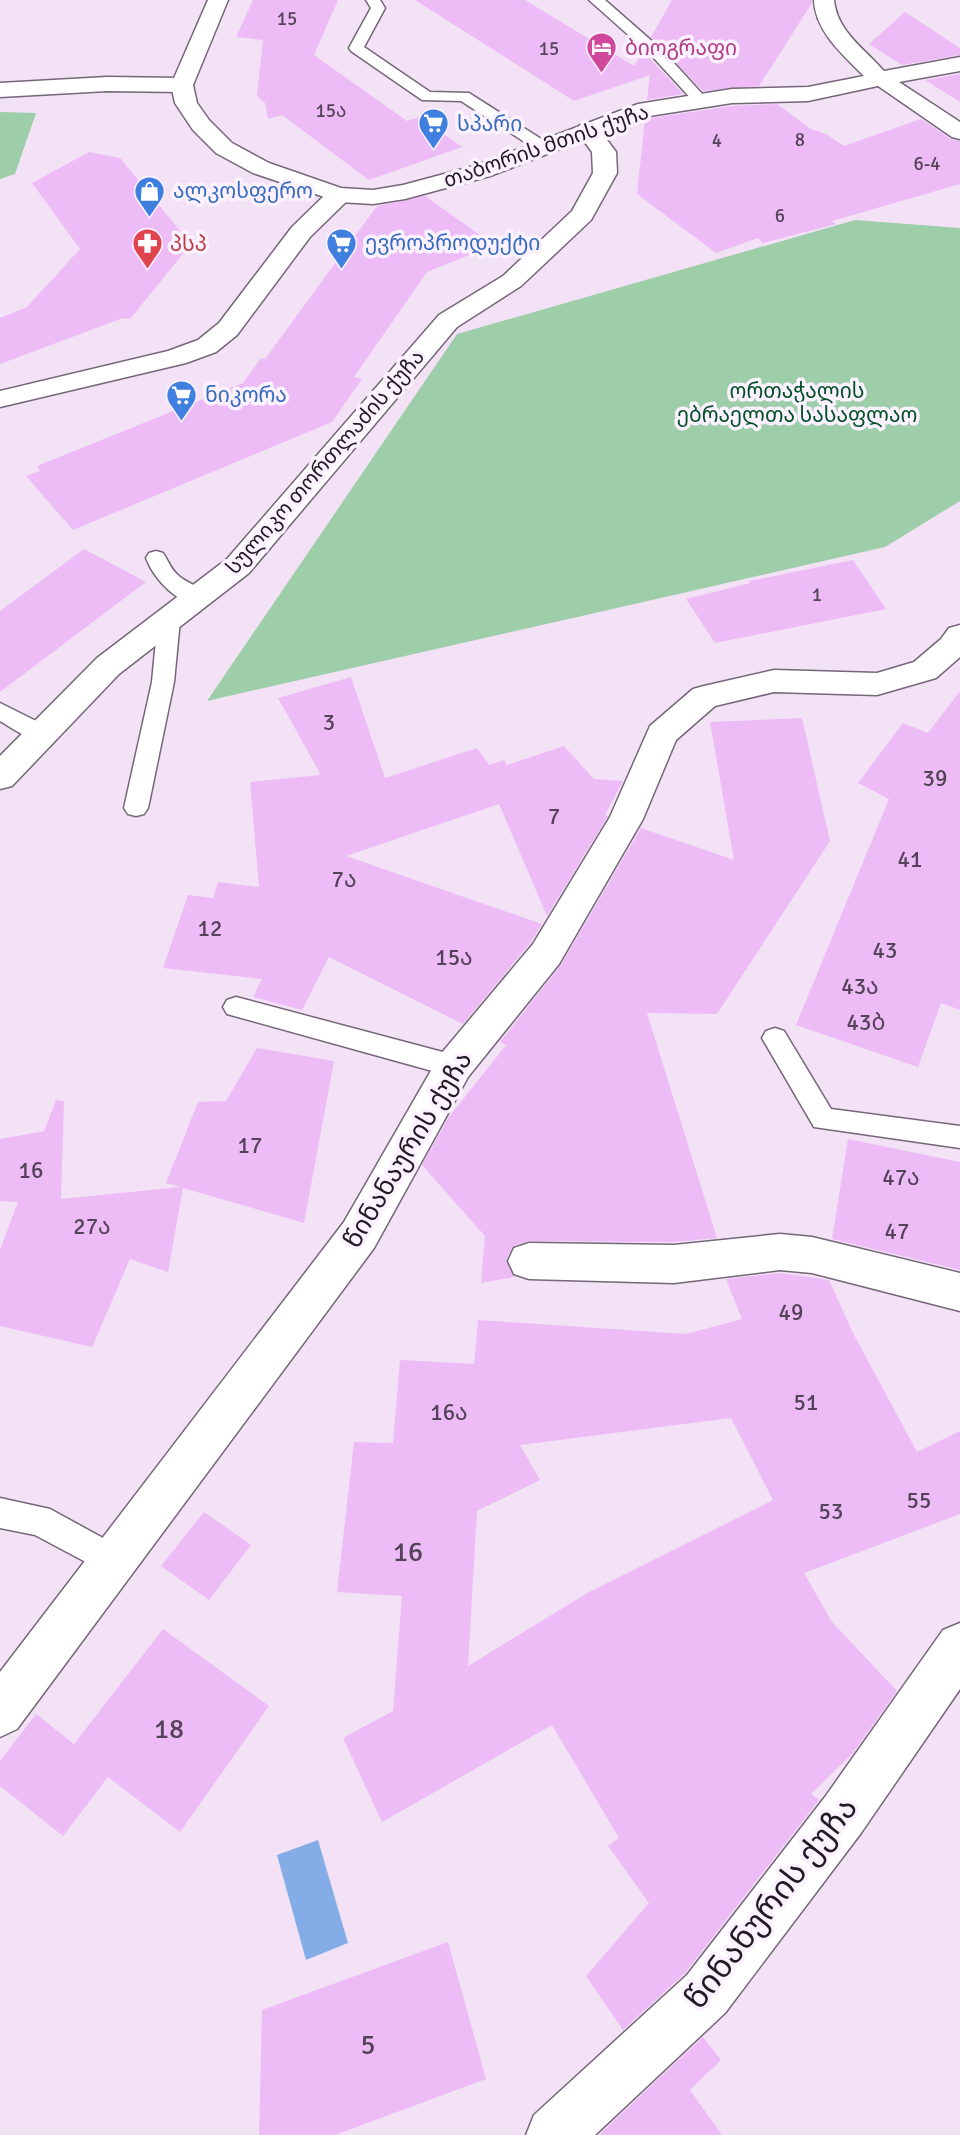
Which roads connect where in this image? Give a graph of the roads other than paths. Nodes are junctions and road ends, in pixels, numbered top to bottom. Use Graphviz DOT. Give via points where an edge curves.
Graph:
graph roads {
  1 [pos="218,0"];
  2 [pos="373,0"];
  3 [pos="596,0"];
  4 [pos="627,0"];
  5 [pos="824,0"];
  6 [pos="618,19"];
  7 [pos="960,64"];
  8 [pos="879,79"];
  9 [pos="183,85"];
  10 [pos="0,90"];
  11 [pos="700,100"];
  12 [pos="588,131"];
  13 [pos="960,132"];
  14 [pos="543,147"];
  15 [pos="339,195"];
  16 [pos="0,399"];
  17 [pos="156,558"];
  18 [pos="198,597"];
  19 [pos="169,620"];
  20 [pos="960,635"];
  21 [pos="0,711"];
  22 [pos="40,733"];
  23 [pos="0,777"];
  24 [pos="136,808"];
  25 [pos="236,1007"];
  26 [pos="775,1038"];
  27 [pos="454,1066"];
  28 [pos="960,1137"];
  29 [pos="529,1261"];
  30 [pos="960,1292"];
  31 [pos="0,1513"];
  32 [pos="113,1560"];
  33 [pos="960,1647"];
  34 [pos="0,1712"];
  35 [pos="554,2135"];
  1 -- 9 [label="street"];
  2 -- 14 [label="lane" via="378,8 356,48 427,97 464,96"];
  3 -- 6 [label="lane"];
  4 -- 6 [label="lane"];
  5 -- 8 [label="street" via="830,25"];
  6 -- 11 [label="lane"];
  7 -- 8 [label="street, თაბორის მთის ქუჩა"];
  8 -- 11 [label="street, თაბორის მთის ქუჩა" via="808,94"];
  8 -- 13 [label="street"];
  9 -- 10 [label="street"];
  9 -- 15 [label="street, თაბორის მთის ქუჩა" via="186,103 223,148 305,186"];
  11 -- 12 [label="street, თაბორის მთის ქუჩა" via="638,111"];
  12 -- 14 [label="street, თაბორის მთის ქუჩა"];
  12 -- 18 [label="street, სულიკო თორთლაძის ქუჩა" via="604,152 606,173 582,215 512,281 448,321 238,566"];
  14 -- 15 [label="street, თაბორის მთის ქუჩა" via="482,171 405,192 373,197"];
  15 -- 16 [label="street" via="293,242 228,329 207,346"];
  17 -- 18 [label="lane" via="169,581"];
  18 -- 19 [label="street, სულიკო თორთლაძის ქუჩა"];
  19 -- 22 [label="street, სულიკო თორთლაძის ქუჩა" via="108,666"];
  19 -- 24 [label="lane" via="163,682"];
  20 -- 27 [label="street, წინანაურის ქუჩა" via="925,670 877,684 774,681 704,697 662,734 626,820 546,954"];
  21 -- 22 [label="lane"];
  22 -- 23 [label="street, სულიკო თორთლაძის ქუჩა"];
  25 -- 27 [label="lane"];
  26 -- 28 [label="lane" via="823,1119"];
  27 -- 32 [label="street, წინანაურის ქუჩა" via="359,1235"];
  29 -- 30 [label="street" via="674,1264 780,1252 812,1255"];
  31 -- 32 [label="lane" via="39,1520"];
  32 -- 34 [label="street, წინანაურის ქუჩა"];
  33 -- 35 [label="street, წინანურის ქუჩა" via="843,1815 706,1994"];
}
